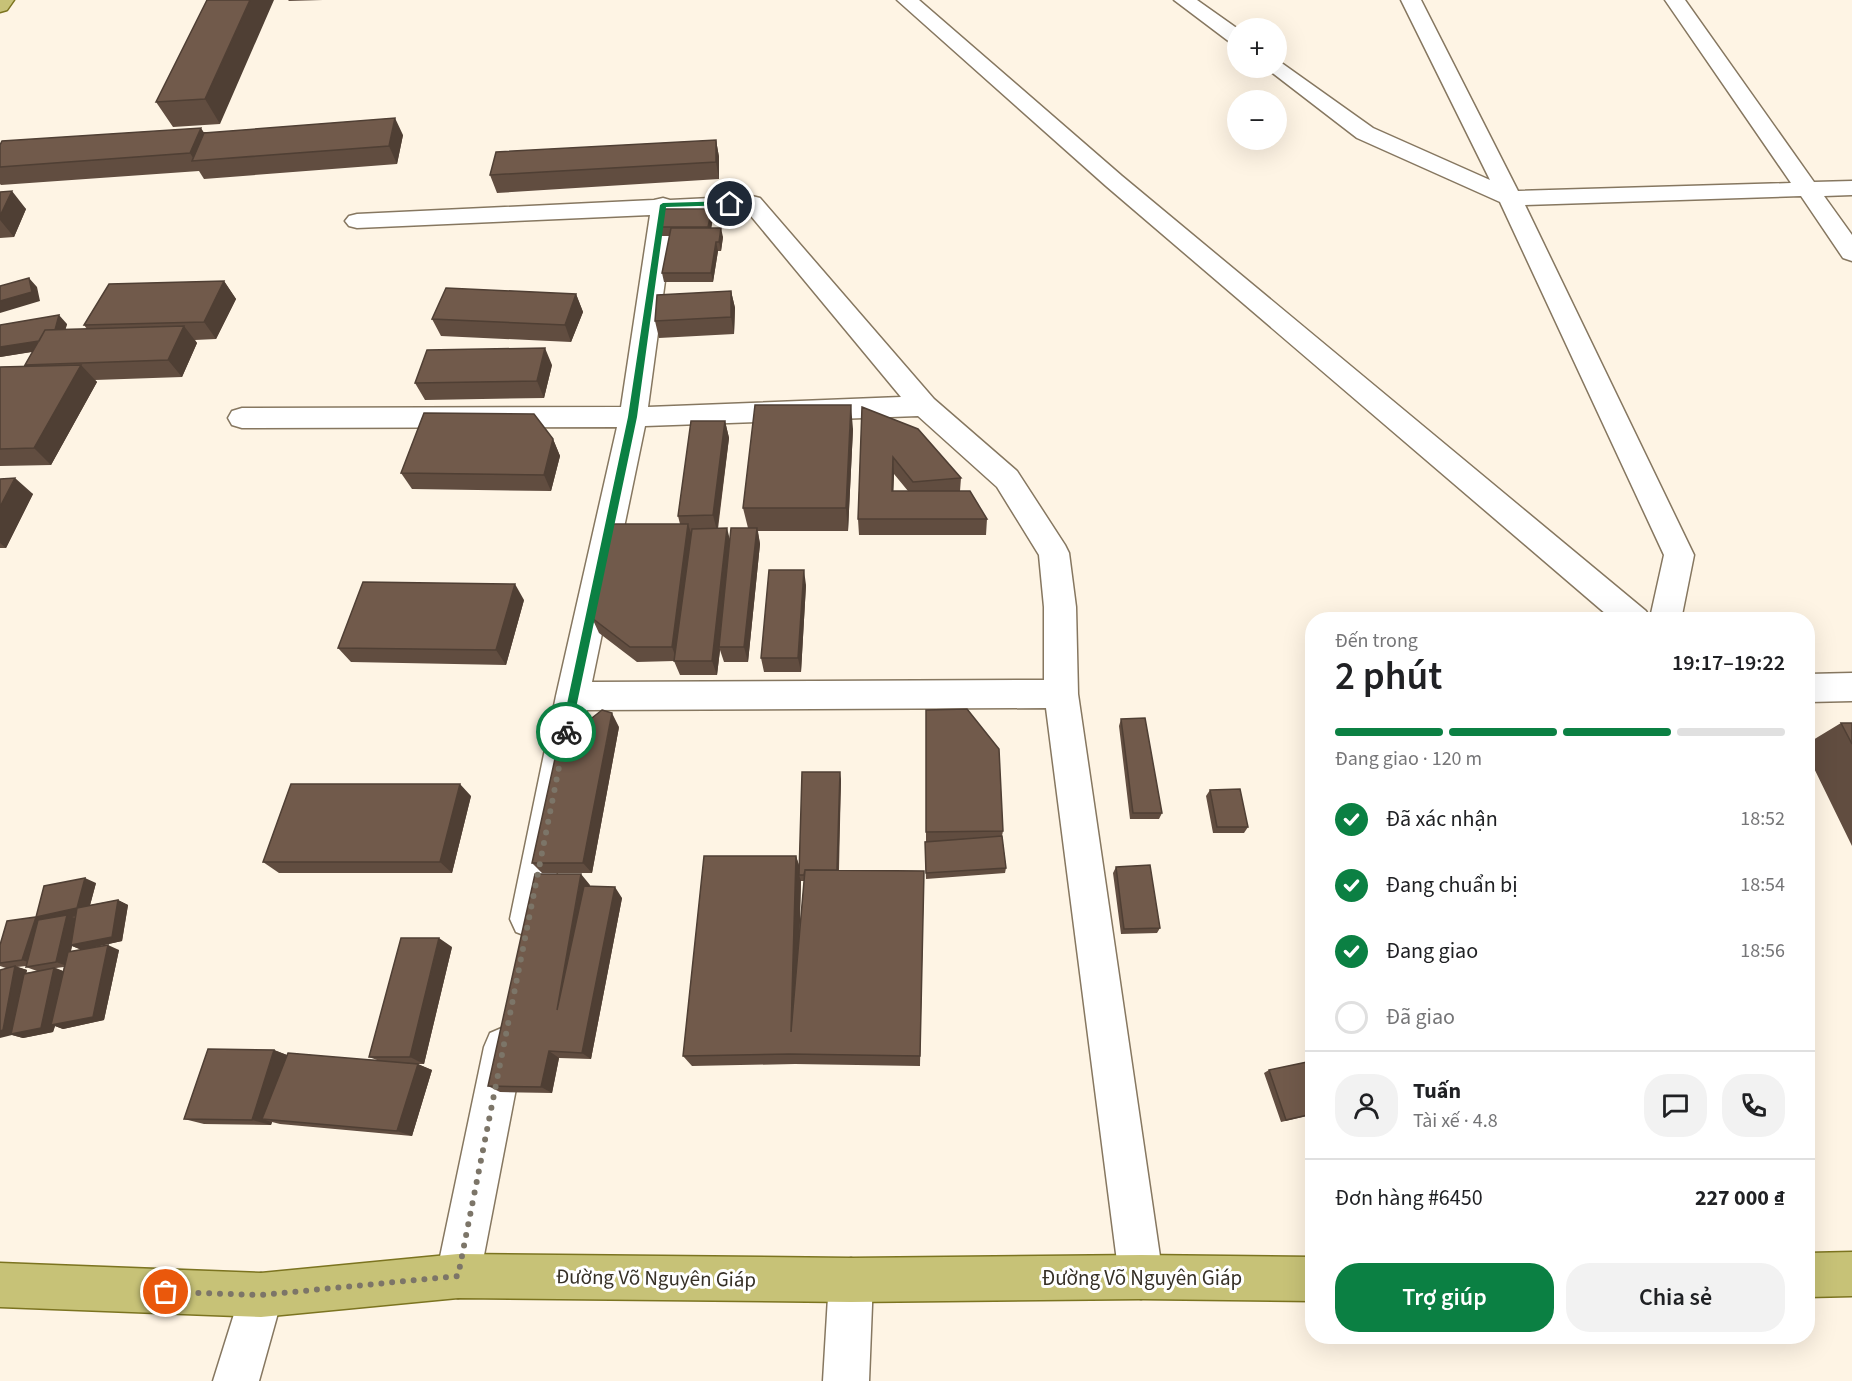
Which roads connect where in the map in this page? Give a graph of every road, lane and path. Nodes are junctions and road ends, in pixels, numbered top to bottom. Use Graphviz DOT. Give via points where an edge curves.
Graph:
graph roads {
  1 [pos="4,0"];
  2 [pos="907,0"];
  3 [pos="1184,0"];
  4 [pos="1411,0"];
  5 [pos="1675,0"];
  6 [pos="0,6"];
  7 [pos="1227,31"];
  8 [pos="1287,76"];
  9 [pos="1807,188"];
  10 [pos="1852,188"];
  11 [pos="1510,198"];
  12 [pos="663,205"];
  13 [pos="357,221"];
  14 [pos="1852,253"];
  15 [pos="924,406"];
  16 [pos="633,417"];
  17 [pos="242,418"];
  18 [pos="1626,612"];
  19 [pos="1667,612"];
  20 [pos="1852,687"];
  21 [pos="1815,688"];
  22 [pos="1061,694"];
  23 [pos="573,696"];
  24 [pos="522,951"];
  25 [pos="509,1020"];
  26 [pos="458,1276"];
  27 [pos="1141,1277"];
  28 [pos="1305,1279"];
  29 [pos="850,1280"];
  30 [pos="0,1285"];
  31 [pos="261,1295"];
  32 [pos="236,1381"];
  33 [pos="846,1381"];
  1 -- 6 [label="main road"];
  2 -- 18 [label="street" via="1114,181"];
  3 -- 7 [label="street"];
  4 -- 11 [label="street"];
  5 -- 9 [label="street"];
  8 -- 11 [label="street" via="1365,133"];
  9 -- 10 [label="street"];
  9 -- 11 [label="street"];
  9 -- 14 [label="street"];
  11 -- 19 [label="street" via="1679,555"];
  12 -- 13 [label="street"];
  12 -- 15 [label="street" via="752,203"];
  12 -- 16 [label="street"];
  15 -- 16 [label="street"];
  15 -- 22 [label="street" via="1007,479 1054,553 1060,607"];
  16 -- 17 [label="street"];
  16 -- 23 [label="street"];
  20 -- 21 [label="street"];
  22 -- 23 [label="street"];
  22 -- 27 [label="street"];
  23 -- 24 [label="street"];
  25 -- 26 [label="street"];
  26 -- 29 [label="main road, Đường Võ Nguyên Giáp"];
  26 -- 31 [label="main road, Đường Võ Nguyên Giáp"];
  27 -- 28 [label="main road, Đường Võ Nguyên Giáp"];
  27 -- 29 [label="main road, Đường Võ Nguyên Giáp"];
  29 -- 33 [label="street"];
  30 -- 31 [label="main road, Đường Võ Nguyên Giáp"];
  31 -- 32 [label="street"];
}
